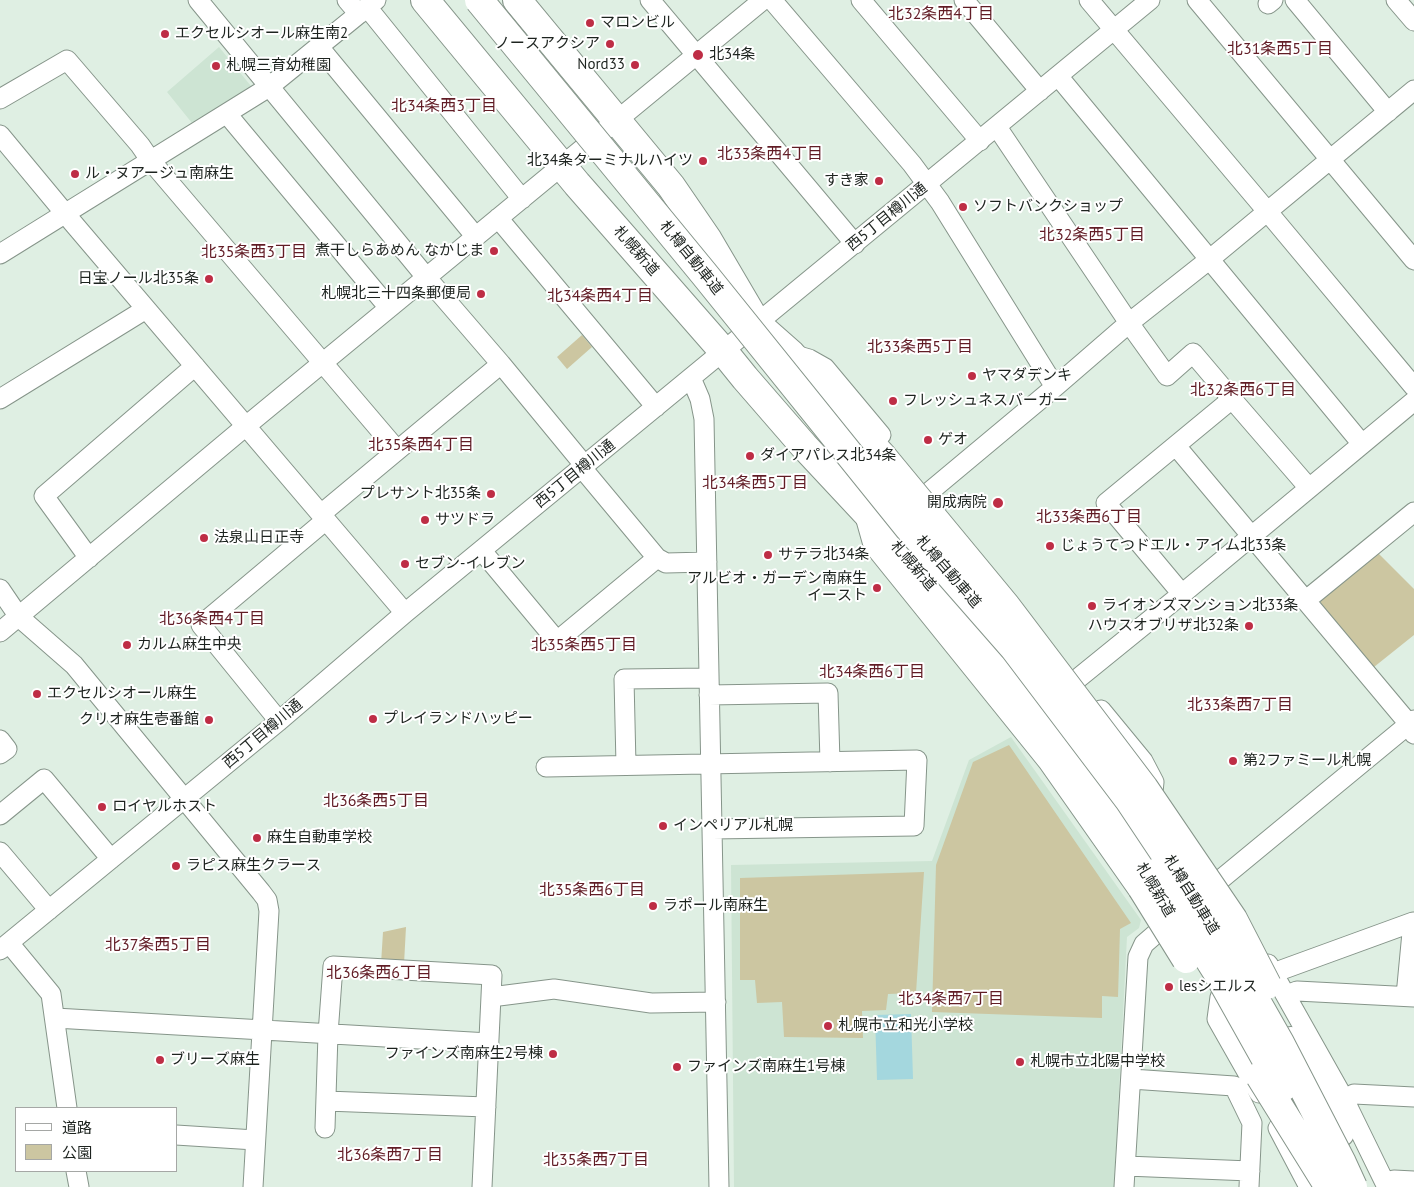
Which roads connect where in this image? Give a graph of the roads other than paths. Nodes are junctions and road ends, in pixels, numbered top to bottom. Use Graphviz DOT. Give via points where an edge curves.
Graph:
graph roads {
  1 [pos="198,0"];
  2 [pos="425,0"];
  3 [pos="459,0"];
  4 [pos="479,0"];
  5 [pos="517,0"];
  6 [pos="650,0"];
  7 [pos="763,0"];
  8 [pos="772,0"];
  9 [pos="860,0"];
  10 [pos="964,0"];
  11 [pos="1089,0"];
  12 [pos="1150,0"];
  13 [pos="1197,0"];
  14 [pos="1295,0"];
  15 [pos="1396,0"];
  16 [pos="362,5"];
  17 [pos="1414,21"];
  18 [pos="1114,30"];
  19 [pos="319,47"];
  20 [pos="697,55"];
  21 [pos="1058,76"];
  22 [pos="269,87"];
  23 [pos="1414,90"];
  24 [pos="1040,91"];
  25 [pos="0,99"];
  26 [pos="1388,112"];
  27 [pos="227,114"];
  28 [pos="617,120"];
  29 [pos="997,127"];
  30 [pos="0,135"];
  31 [pos="980,141"];
  32 [pos="1329,160"];
  33 [pos="151,161"];
  34 [pos="562,166"];
  35 [pos="927,184"];
  36 [pos="522,199"];
  37 [pos="1268,211"];
  38 [pos="65,214"];
  39 [pos="498,218"];
  40 [pos="476,236"];
  41 [pos="855,244"];
  42 [pos="0,254"];
  43 [pos="1210,259"];
  44 [pos="1414,260"];
  45 [pos="426,277"];
  46 [pos="389,308"];
  47 [pos="146,309"];
  48 [pos="1129,323"];
  49 [pos="757,324"];
  50 [pos="724,352"];
  51 [pos="792,354"];
  52 [pos="323,363"];
  53 [pos="501,364"];
  54 [pos="195,366"];
  55 [pos="691,378"];
  56 [pos="1055,387"];
  57 [pos="1414,387"];
  58 [pos="0,398"];
  59 [pos="1232,399"];
  60 [pos="1414,401"];
  61 [pos="656,407"];
  62 [pos="246,426"];
  63 [pos="1362,444"];
  64 [pos="1176,446"];
  65 [pos="397,450"];
  66 [pos="584,467"];
  67 [pos="1309,488"];
  68 [pos="928,493"];
  69 [pos="862,509"];
  70 [pos="1414,512"];
  71 [pos="323,517"];
  72 [pos="1252,536"];
  73 [pos="482,550"];
  74 [pos="89,558"];
  75 [pos="657,558"];
  76 [pos="706,562"];
  77 [pos="916,566"];
  78 [pos="0,589"];
  79 [pos="1182,594"];
  80 [pos="1305,601"];
  81 [pos="405,613"];
  82 [pos="19,616"];
  83 [pos="0,632"];
  84 [pos="1076,680"];
  85 [pos="709,686"];
  86 [pos="279,721"];
  87 [pos="1412,726"];
  88 [pos="0,740"];
  89 [pos="0,754"];
  90 [pos="830,762"];
  91 [pos="711,763"];
  92 [pos="626,765"];
  93 [pos="546,767"];
  94 [pos="184,799"];
  95 [pos="1143,813"];
  96 [pos="0,815"];
  97 [pos="712,828"];
  98 [pos="0,852"];
  99 [pos="112,859"];
  100 [pos="1208,889"];
  101 [pos="49,910"];
  102 [pos="1172,919"];
  103 [pos="4,947"];
  104 [pos="1273,973"];
  105 [pos="1286,994"];
  106 [pos="491,997"];
  107 [pos="1220,997"];
  108 [pos="1410,997"];
  109 [pos="716,1002"];
  110 [pos="55,1018"];
  111 [pos="262,1031"];
  112 [pos="328,1034"];
  113 [pos="489,1043"];
  114 [pos="1131,1079"];
  115 [pos="1414,1097"];
  116 [pos="1344,1099"];
  117 [pos="326,1101"];
  118 [pos="68,1107"];
  119 [pos="486,1107"];
  120 [pos="325,1128"];
  121 [pos="178,1135"];
  122 [pos="256,1140"];
  123 [pos="1126,1166"];
  124 [pos="76,1172"];
  125 [pos="1249,1179"];
  126 [pos="1343,1179"];
  127 [pos="1414,1181"];
  128 [pos="1379,1185"];
  129 [pos="79,1187"];
  130 [pos="253,1187"];
  131 [pos="482,1187"];
  132 [pos="719,1187"];
  133 [pos="1124,1187"];
  134 [pos="1309,1187"];
  135 [pos="1327,1187"];
  1 -- 22 [label="street"];
  2 -- 34 [label="highway, 札幌新道"];
  3 -- 126 [label="highway, 札樽自動車道, bridge" via="998,657 1115,811 1217,972 1276,1076"];
  4 -- 126 [label="highway, 札樽自動車道, bridge" via="908,527 1014,648 1129,800 1234,962 1280,1043"];
  5 -- 28 [label="highway, 札幌新道"];
  6 -- 20 [label="street"];
  7 -- 20 [label="street"];
  8 -- 35 [label="street"];
  9 -- 31 [label="street"];
  10 -- 24 [label="street"];
  11 -- 18 [label="street"];
  12 -- 18 [label="street, 西5丁目樽川通"];
  13 -- 32 [label="street"];
  14 -- 26 [label="street"];
  15 -- 17 [label="street"];
  16 -- 19 [label="street"];
  16 -- 36 [label="street"];
  18 -- 21 [label="street, 西5丁目樽川通"];
  18 -- 37 [label="street"];
  19 -- 22 [label="street"];
  19 -- 40 [label="street"];
  20 -- 28 [label="street"];
  20 -- 41 [label="street"];
  21 -- 24 [label="street, 西5丁目樽川通"];
  21 -- 43 [label="street"];
  22 -- 27 [label="street"];
  22 -- 45 [label="street"];
  23 -- 26 [label="street"];
  24 -- 29 [label="street, 西5丁目樽川通"];
  25 -- 33 [label="street" via="67,60"];
  26 -- 32 [label="street"];
  27 -- 33 [label="street"];
  27 -- 46 [label="street"];
  28 -- 34 [label="street"];
  28 -- 49 [label="highway, 札幌新道" via="671,186 708,240"];
  29 -- 31 [label="street, 西5丁目樽川通"];
  29 -- 48 [label="street"];
  30 -- 38 [label="street"];
  31 -- 35 [label="street, 西5丁目樽川通"];
  32 -- 37 [label="street"];
  32 -- 44 [label="street"];
  33 -- 38 [label="street"];
  33 -- 52 [label="street"];
  34 -- 36 [label="street"];
  34 -- 50 [label="highway, 札幌新道"];
  35 -- 41 [label="street, 西5丁目樽川通"];
  35 -- 56 [label="street"];
  36 -- 39 [label="street"];
  37 -- 43 [label="street"];
  37 -- 57 [label="street"];
  38 -- 42 [label="street"];
  38 -- 47 [label="street"];
  39 -- 40 [label="street"];
  39 -- 61 [label="street"];
  40 -- 45 [label="street"];
  41 -- 49 [label="street, 西5丁目樽川通"];
  43 -- 48 [label="street"];
  43 -- 63 [label="street"];
  45 -- 46 [label="street"];
  45 -- 53 [label="street"];
  46 -- 52 [label="street"];
  47 -- 54 [label="street"];
  47 -- 58 [label="street"];
  48 -- 56 [label="street"];
  48 -- 59 [label="street" via="1167,376 1193,353"];
  49 -- 50 [label="street, 西5丁目樽川通"];
  49 -- 51 [label="highway"];
  49 -- 95 [label="highway, 札幌新道" via="776,353 1058,697"];
  50 -- 55 [label="street, 西5丁目樽川通"];
  50 -- 69 [label="highway, 札幌新道"];
  51 -- 68 [label="street" via="825,368"];
  51 -- 126 [label="highway, bridge" via="882,456 1006,606 1144,788 1233,919 1297,1044"];
  52 -- 62 [label="street"];
  52 -- 65 [label="street"];
  53 -- 65 [label="street"];
  53 -- 66 [label="street"];
  54 -- 62 [label="street"];
  54 -- 74 [label="street" via="44,496"];
  55 -- 61 [label="street, 西5丁目樽川通"];
  55 -- 76 [label="street" via="704,419"];
  56 -- 68 [label="street"];
  59 -- 64 [label="street"];
  59 -- 67 [label="street"];
  60 -- 63 [label="street"];
  61 -- 66 [label="street, 西5丁目樽川通"];
  62 -- 71 [label="street"];
  62 -- 74 [label="street"];
  63 -- 67 [label="street"];
  64 -- 72 [label="street"];
  64 -- 79 [label="street" via="1106,503"];
  65 -- 71 [label="street"];
  66 -- 73 [label="street, 西5丁目樽川通"];
  66 -- 75 [label="street"];
  67 -- 72 [label="street"];
  68 -- 84 [label="street"];
  69 -- 77 [label="highway, 札幌新道"];
  69 -- 102 [label="street" via="873,545 1048,762 1148,904"];
  70 -- 80 [label="street"];
  71 -- 81 [label="street"];
  71 -- 86 [label="street" via="201,625"];
  72 -- 79 [label="street"];
  72 -- 80 [label="street"];
  73 -- 75 [label="street" via="557,641"];
  73 -- 81 [label="street, 西5丁目樽川通"];
  74 -- 82 [label="street"];
  75 -- 76 [label="street" via="666,563"];
  76 -- 85 [label="street"];
  77 -- 102 [label="highway, 札幌新道" via="1010,686 1133,853"];
  77 -- 135 [label="highway, bridge" via="929,596 1097,820"];
  78 -- 82 [label="street"];
  79 -- 84 [label="street"];
  80 -- 87 [label="street"];
  81 -- 86 [label="street, 西5丁目樽川通"];
  82 -- 83 [label="street"];
  82 -- 94 [label="street" via="74,665"];
  84 -- 95 [label="street" via="1143,761 1154,782 1151,801"];
  85 -- 90 [label="street" via="828,693"];
  85 -- 91 [label="street"];
  85 -- 92 [label="street" via="624,679"];
  86 -- 94 [label="street, 西5丁目樽川通"];
  87 -- 100 [label="street"];
  88 -- 89 [label="street" via="7,749"];
  90 -- 91 [label="street"];
  90 -- 97 [label="street" via="917,760 914,826"];
  91 -- 92 [label="street"];
  91 -- 97 [label="street"];
  92 -- 93 [label="street"];
  94 -- 99 [label="street, 西5丁目樽川通"];
  94 -- 111 [label="street" via="266,900 269,911"];
  95 -- 100 [label="highway, 札幌新道" via="1175,855"];
  96 -- 99 [label="street" via="44,779"];
  97 -- 109 [label="street"];
  98 -- 101 [label="street"];
  99 -- 101 [label="street, 西5丁目樽川通"];
  100 -- 102 [label="street"];
  100 -- 104 [label="street" via="1231,904"];
  100 -- 128 [label="highway, 札幌新道" via="1317,1083"];
  101 -- 103 [label="street, 西5丁目樽川通"];
  102 -- 107 [label="highway, 札幌新道"];
  102 -- 114 [label="street" via="1144,944 1138,957"];
  103 -- 110 [label="street" via="51,994"];
  104 -- 105 [label="street"];
  104 -- 108 [label="street" via="1413,922"];
  105 -- 108 [label="street" via="1297,991"];
  105 -- 116 [label="street"];
  106 -- 109 [label="street" via="554,989 651,1003"];
  106 -- 112 [label="street" via="492,975 333,966"];
  106 -- 113 [label="street"];
  107 -- 134 [label="street" via="1217,1019"];
  107 -- 135 [label="highway, 札幌新道"];
  109 -- 132 [label="street"];
  110 -- 111 [label="street"];
  110 -- 118 [label="street"];
  111 -- 112 [label="street"];
  111 -- 122 [label="street"];
  112 -- 113 [label="street"];
  112 -- 117 [label="street"];
  113 -- 119 [label="street"];
  114 -- 123 [label="street"];
  114 -- 125 [label="street" via="1234,1086 1252,1123"];
  115 -- 116 [label="street" via="1354,1094"];
  116 -- 128 [label="street"];
  117 -- 119 [label="street"];
  117 -- 120 [label="street"];
  119 -- 131 [label="street"];
  121 -- 122 [label="street"];
  122 -- 130 [label="street"];
  123 -- 125 [label="street"];
  123 -- 133 [label="street"];
  124 -- 129 [label="street"];
  127 -- 128 [label="street" via="1394,1180"];
}
